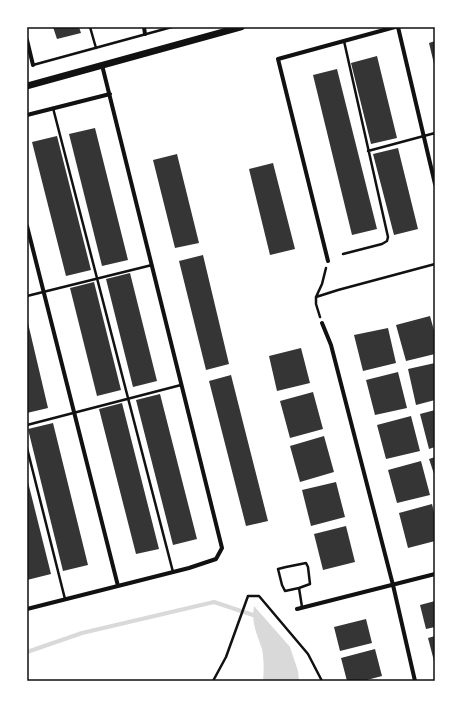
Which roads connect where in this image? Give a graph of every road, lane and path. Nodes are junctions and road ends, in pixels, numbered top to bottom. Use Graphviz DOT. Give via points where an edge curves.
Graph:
graph roads {
  1 [pos="90,27"];
  2 [pos="144,27"];
  3 [pos="172,27"];
  4 [pos="241,27"];
  5 [pos="396,27"];
  6 [pos="145,34"];
  7 [pos="27,40"];
  8 [pos="344,41"];
  9 [pos="96,48"];
  10 [pos="33,65"];
  11 [pos="102,65"];
  12 [pos="27,86"];
  13 [pos="110,94"];
  14 [pos="53,108"];
  15 [pos="27,115"];
  16 [pos="435,133"];
  17 [pos="424,136"];
  18 [pos="368,151"];
  19 [pos="435,184"];
  20 [pos="27,226"];
  21 [pos="343,254"];
  22 [pos="328,261"];
  23 [pos="435,264"];
  24 [pos="152,265"];
  25 [pos="97,278"];
  26 [pos="44,291"];
  27 [pos="27,296"];
  28 [pos="316,297"];
  29 [pos="322,323"];
  30 [pos="181,386"];
  31 [pos="128,399"];
  32 [pos="74,413"];
  33 [pos="27,425"];
  34 [pos="27,448"];
  35 [pos="173,572"];
  36 [pos="435,574"];
  37 [pos="393,585"];
  38 [pos="118,586"];
  39 [pos="299,588"];
  40 [pos="65,600"];
  41 [pos="302,607"];
  42 [pos="27,609"];
  43 [pos="298,609"];
  44 [pos="213,681"];
  45 [pos="322,681"];
  46 [pos="414,681"];
  1 -- 9 [label="lane"];
  2 -- 6 [label="street"];
  3 -- 6 [label="lane"];
  4 -- 11 [label="street"];
  5 -- 8 [label="street"];
  5 -- 17 [label="street"];
  6 -- 9 [label="lane"];
  7 -- 10 [label="street"];
  8 -- 18 [label="lane"];
  8 -- 22 [label="street" via="278,59"];
  9 -- 10 [label="lane"];
  11 -- 12 [label="street"];
  11 -- 13 [label="street"];
  13 -- 14 [label="street"];
  13 -- 24 [label="street"];
  14 -- 15 [label="street"];
  14 -- 25 [label="lane"];
  16 -- 17 [label="lane"];
  17 -- 18 [label="lane"];
  17 -- 19 [label="street"];
  18 -- 21 [label="lane" via="388,237 382,244"];
  20 -- 26 [label="street"];
  22 -- 28 [label="path"];
  23 -- 28 [label="path"];
  24 -- 25 [label="lane"];
  24 -- 30 [label="street"];
  25 -- 26 [label="lane"];
  25 -- 31 [label="lane"];
  26 -- 27 [label="lane"];
  26 -- 32 [label="street"];
  28 -- 29 [label="path"];
  29 -- 37 [label="street" via="331,345"];
  30 -- 31 [label="lane"];
  30 -- 35 [label="street" via="222,548 216,559"];
  31 -- 32 [label="lane"];
  31 -- 35 [label="lane"];
  32 -- 33 [label="lane"];
  32 -- 38 [label="street"];
  34 -- 40 [label="lane"];
  35 -- 38 [label="street"];
  36 -- 37 [label="street"];
  37 -- 41 [label="street"];
  37 -- 46 [label="street"];
  38 -- 40 [label="street"];
  39 -- 39 [label="lane" via="285,590 278,570 306,563 310,584"];
  39 -- 41 [label="lane"];
  40 -- 42 [label="street"];
  41 -- 43 [label="street"];
  44 -- 45 [label="path" via="226,657 248,596 259,596 308,654"];
}
